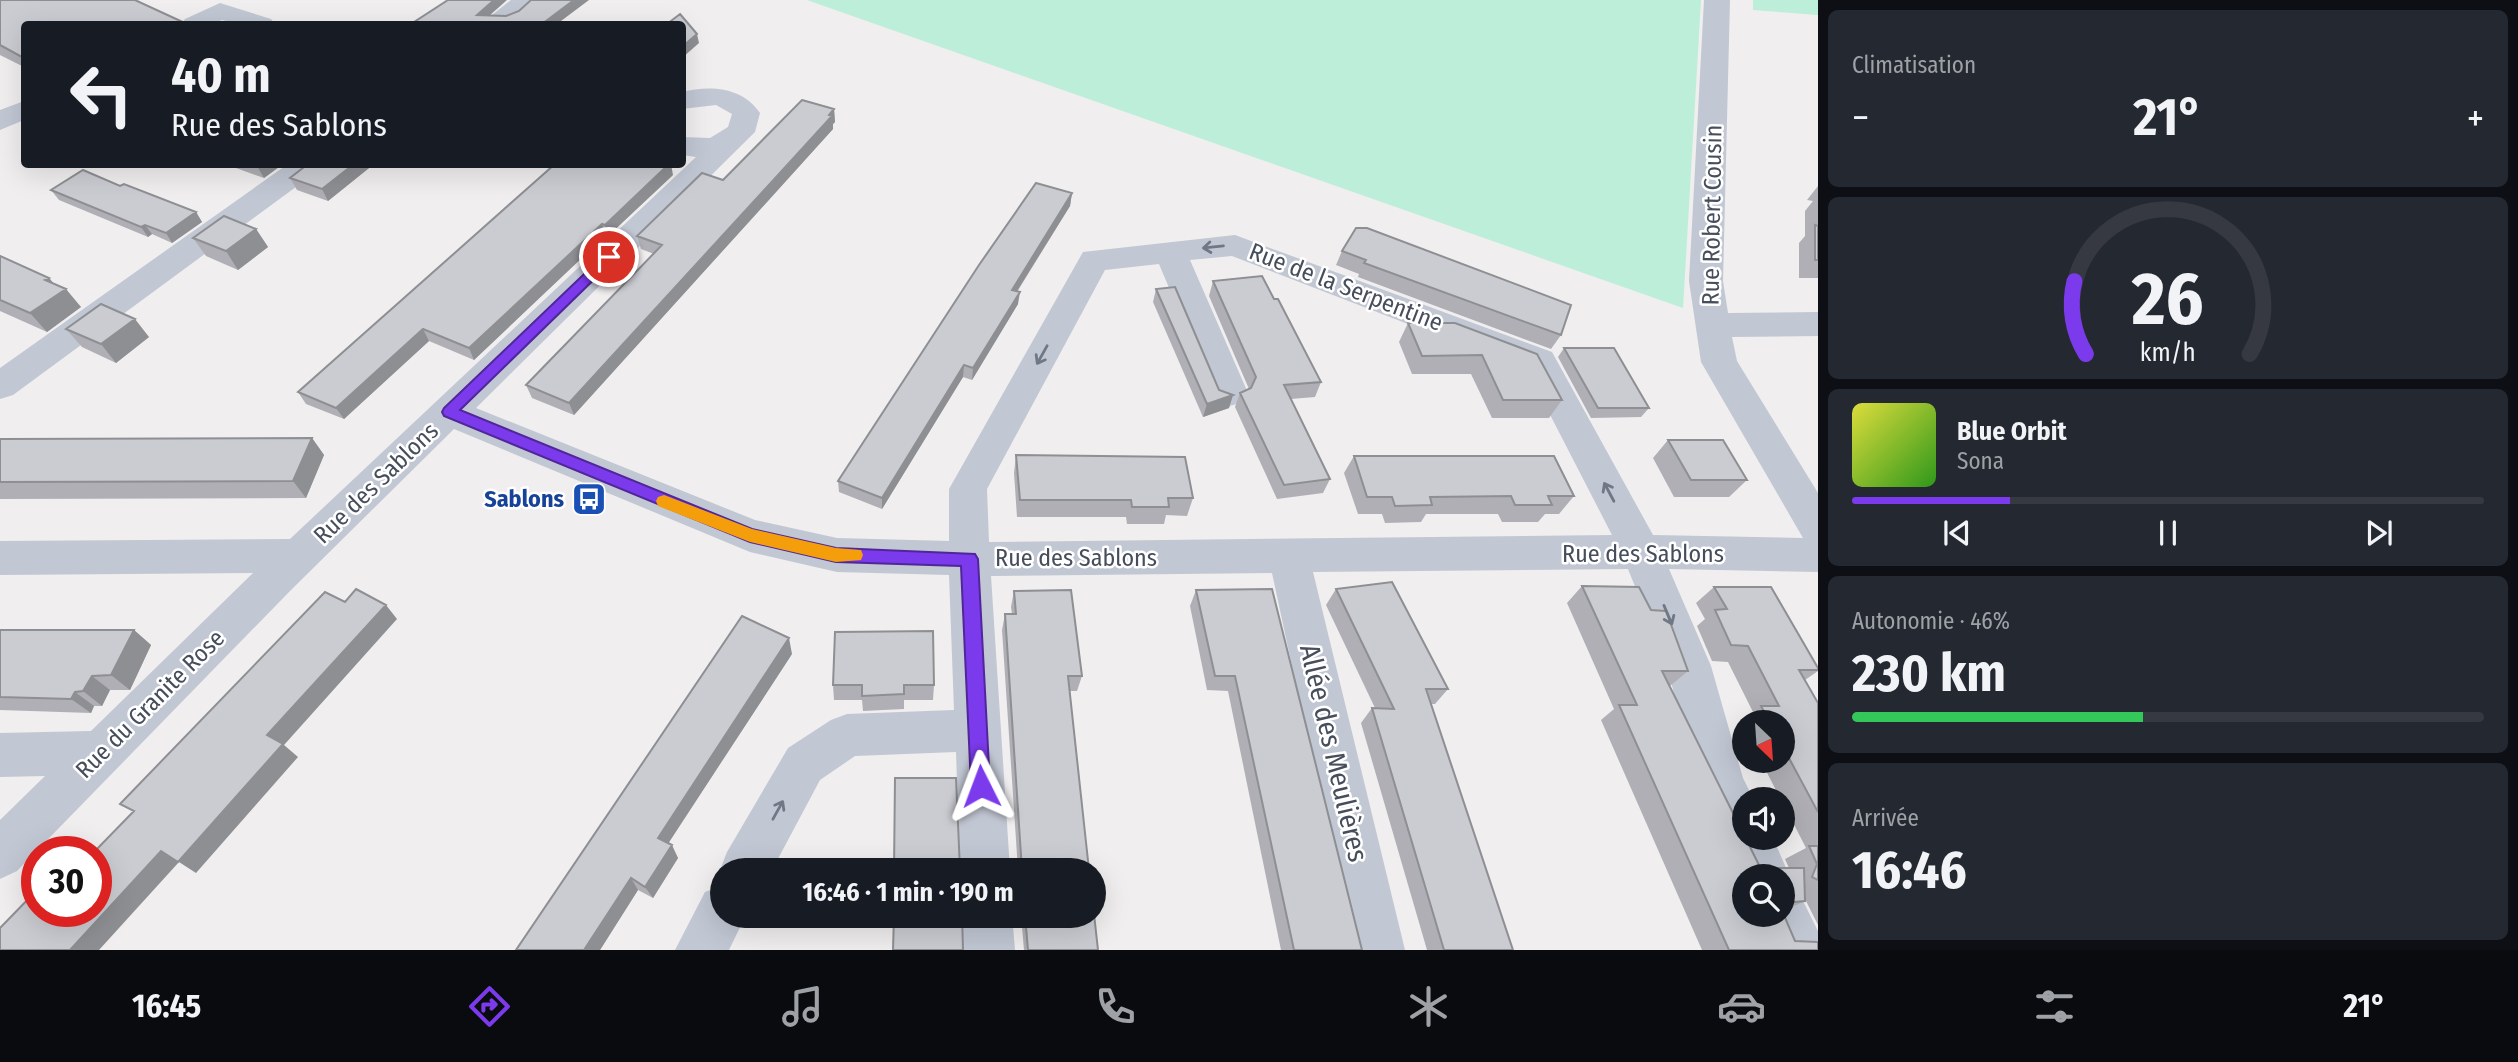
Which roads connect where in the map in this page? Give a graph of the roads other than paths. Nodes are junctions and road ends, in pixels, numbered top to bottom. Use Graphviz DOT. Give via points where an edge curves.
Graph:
graph roads {
  1 [pos="524,0"];
  2 [pos="1717,0"];
  3 [pos="200,21"];
  4 [pos="252,21"];
  5 [pos="500,21"];
  6 [pos="686,100"];
  7 [pos="21,110"];
  8 [pos="0,121"];
  9 [pos="729,141"];
  10 [pos="686,146"];
  11 [pos="302,168"];
  12 [pos="1170,252"];
  13 [pos="114,268"];
  14 [pos="145,281"];
  15 [pos="1818,324"];
  16 [pos="1712,325"];
  17 [pos="0,386"];
  18 [pos="1230,393"];
  19 [pos="449,412"];
  20 [pos="1818,528"];
  21 [pos="1641,552"];
  22 [pos="1818,555"];
  23 [pos="301,556"];
  24 [pos="1289,557"];
  25 [pos="0,558"];
  26 [pos="969,559"];
  27 [pos="978,730"];
  28 [pos="99,753"];
  29 [pos="0,755"];
  30 [pos="1732,806"];
  31 [pos="0,854"];
  32 [pos="752,858"];
  33 [pos="984,858"];
  34 [pos="1789,927"];
  35 [pos="713,928"];
  36 [pos="988,928"];
  37 [pos="701,950"];
  38 [pos="989,950"];
  39 [pos="1379,950"];
  40 [pos="1800,950"];
  1 -- 5 [label="street"];
  2 -- 16 [label="street, Rue Robert Cousin" via="1706,281"];
  3 -- 4 [label="street" via="220,11"];
  6 -- 9 [label="street" via="709,96 740,106 746,123"];
  7 -- 8 [label="street"];
  9 -- 10 [label="street" via="708,148"];
  9 -- 19 [label="street"];
  11 -- 14 [label="street"];
  12 -- 18 [label="street"];
  21 -- 12 [label="street, Rue de la Serpentine, one-way" via="1540,361 1235,244"];
  12 -- 26 [label="street, Rue de la Serpentine, one-way" via="1094,260 968,489"];
  13 -- 14 [label="street"];
  14 -- 17 [label="street"];
  15 -- 16 [label="street"];
  16 -- 20 [label="street, Rue Robert Cousin" via="1719,362"];
  19 -- 23 [label="street, Rue des Sablons"];
  19 -- 26 [label="street, Rue des Sablons" via="750,535 836,555"];
  21 -- 22 [label="street, Rue des Sablons"];
  21 -- 24 [label="street, Rue des Sablons"];
  21 -- 30 [label="street, Rue de la Serpentine, one-way" via="1689,666 1721,783"];
  23 -- 25 [label="street, Rue des Sablons"];
  23 -- 28 [label="street, Rue du Granite Rose"];
  24 -- 26 [label="street, Rue des Sablons"];
  24 -- 39 [label="street, Allée des Meulières"];
  26 -- 27 [label="street"];
  32 -- 27 [label="street, one-way" via="804,764 847,735"];
  27 -- 33 [label="street"];
  28 -- 29 [label="street"];
  28 -- 31 [label="street, Rue du Granite Rose"];
  34 -- 40 [label="street"];
  35 -- 37 [label="street"];
  36 -- 38 [label="street"];
}
